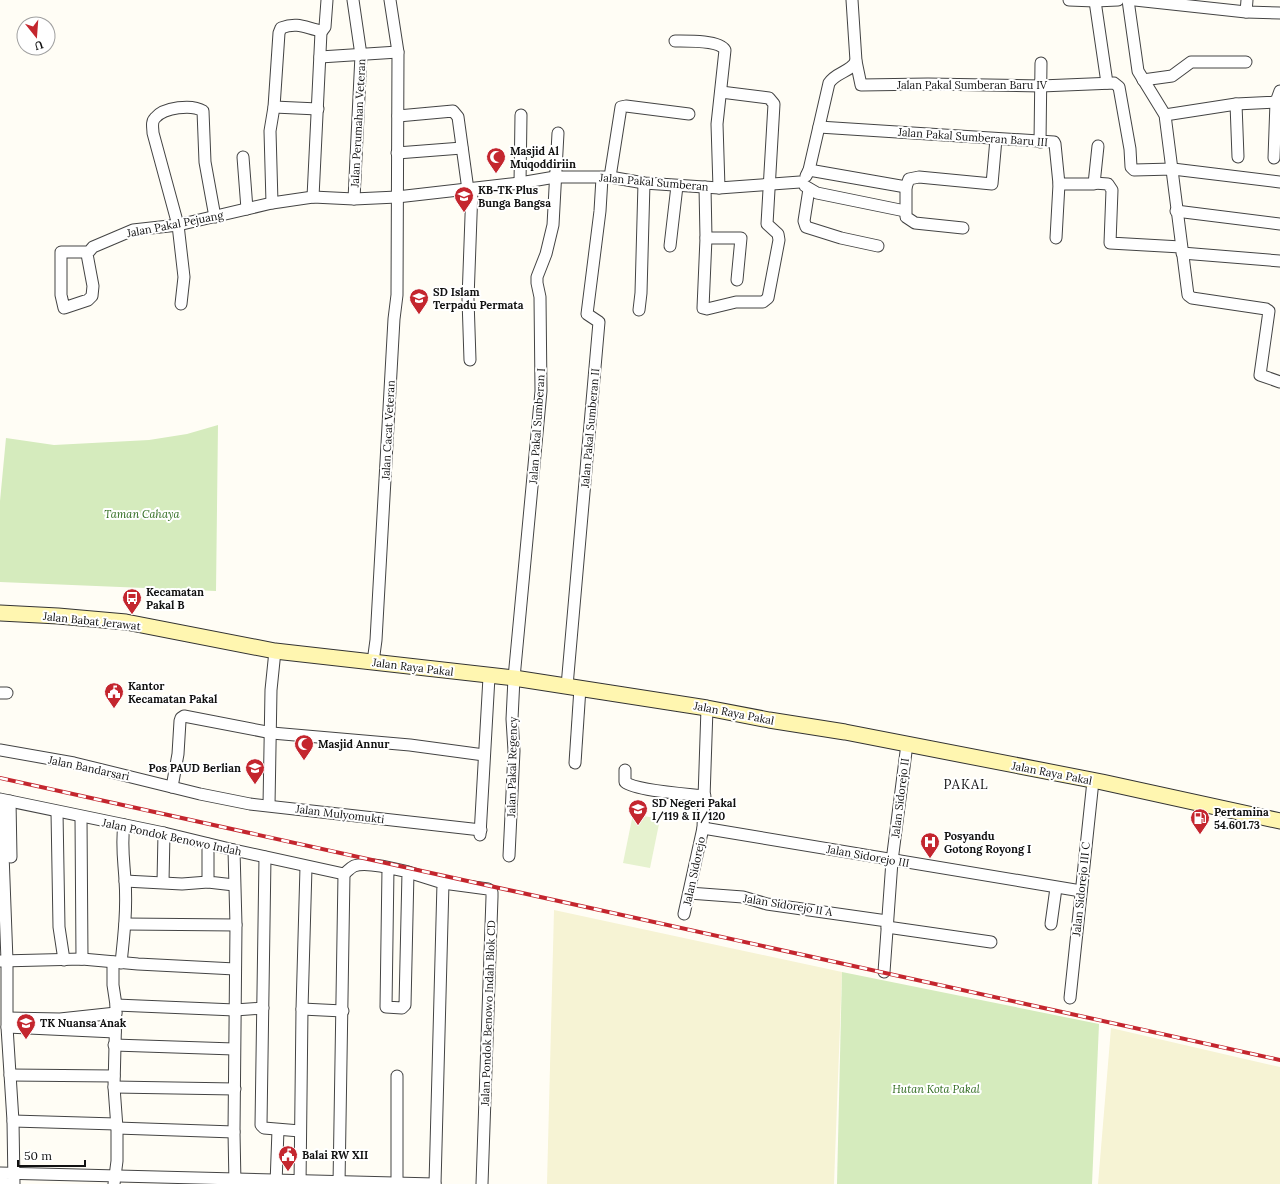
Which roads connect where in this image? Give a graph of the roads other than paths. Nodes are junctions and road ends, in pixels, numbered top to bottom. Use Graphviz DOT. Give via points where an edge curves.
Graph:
graph roads {
  1 [pos="327,0"];
  2 [pos="353,0"];
  3 [pos="390,0"];
  4 [pos="852,0"];
  5 [pos="1069,0"];
  6 [pos="1118,0"];
  7 [pos="1128,0"];
  8 [pos="1135,0"];
  9 [pos="1247,0"];
  10 [pos="1095,1"];
  11 [pos="1246,12"];
  12 [pos="1280,13"];
  13 [pos="321,32"];
  14 [pos="675,41"];
  15 [pos="398,52"];
  16 [pos="361,55"];
  17 [pos="320,57"];
  18 [pos="856,61"];
  19 [pos="1246,62"];
  20 [pos="1041,63"];
  21 [pos="1143,80"];
  22 [pos="1107,83"];
  23 [pos="1041,86"];
  24 [pos="1280,91"];
  25 [pos="721,92"];
  26 [pos="1276,102"];
  27 [pos="1236,104"];
  28 [pos="274,107"];
  29 [pos="318,109"];
  30 [pos="689,114"];
  31 [pos="521,115"];
  32 [pos="1165,115"];
  33 [pos="398,116"];
  34 [pos="819,126"];
  35 [pos="558,133"];
  36 [pos="996,139"];
  37 [pos="1040,142"];
  38 [pos="1098,146"];
  39 [pos="462,148"];
  40 [pos="397,153"];
  41 [pos="243,157"];
  42 [pos="1238,157"];
  43 [pos="1274,158"];
  44 [pos="1169,169"];
  45 [pos="809,170"];
  46 [pos="555,177"];
  47 [pos="606,178"];
  48 [pos="800,182"];
  49 [pos="1280,182"];
  50 [pos="520,183"];
  51 [pos="768,183"];
  52 [pos="1094,183"];
  53 [pos="644,184"];
  54 [pos="1059,184"];
  55 [pos="677,186"];
  56 [pos="705,187"];
  57 [pos="906,187"];
  58 [pos="719,188"];
  59 [pos="470,189"];
  60 [pos="809,189"];
  61 [pos="313,197"];
  62 [pos="397,197"];
  63 [pos="354,199"];
  64 [pos="272,203"];
  65 [pos="247,209"];
  66 [pos="905,211"];
  67 [pos="1176,211"];
  68 [pos="216,217"];
  69 [pos="1280,224"];
  70 [pos="178,225"];
  71 [pos="963,228"];
  72 [pos="706,238"];
  73 [pos="1056,238"];
  74 [pos="670,246"];
  75 [pos="878,246"];
  76 [pos="1175,249"];
  77 [pos="87,252"];
  78 [pos="1280,260"];
  79 [pos="737,280"];
  80 [pos="181,304"];
  81 [pos="639,310"];
  82 [pos="470,360"];
  83 [pos="1280,382"];
  84 [pos="0,614"];
  85 [pos="183,634"];
  86 [pos="375,650"];
  87 [pos="275,651"];
  88 [pos="515,673"];
  89 [pos="489,677"];
  90 [pos="574,687"];
  91 [pos="707,708"];
  92 [pos="272,733"];
  93 [pos="907,744"];
  94 [pos="0,750"];
  95 [pos="484,755"];
  96 [pos="575,763"];
  97 [pos="625,770"];
  98 [pos="1093,781"];
  99 [pos="172,787"];
  100 [pos="200,794"];
  101 [pos="705,796"];
  102 [pos="4,800"];
  103 [pos="269,805"];
  104 [pos="57,812"];
  105 [pos="81,817"];
  106 [pos="1280,821"];
  107 [pos="124,826"];
  108 [pos="703,828"];
  109 [pos="164,832"];
  110 [pos="208,844"];
  111 [pos="234,850"];
  112 [pos="509,856"];
  113 [pos="265,857"];
  114 [pos="892,861"];
  115 [pos="306,867"];
  116 [pos="388,868"];
  117 [pos="408,872"];
  118 [pos="344,874"];
  119 [pos="125,881"];
  120 [pos="163,882"];
  121 [pos="208,882"];
  122 [pos="443,883"];
  123 [pos="234,885"];
  124 [pos="1056,888"];
  125 [pos="1081,891"];
  126 [pos="689,893"];
  127 [pos="684,914"];
  128 [pos="125,924"];
  129 [pos="887,924"];
  130 [pos="1051,924"];
  131 [pos="236,925"];
  132 [pos="990,942"];
  133 [pos="82,959"];
  134 [pos="64,960"];
  135 [pos="7,961"];
  136 [pos="117,962"];
  137 [pos="235,969"];
  138 [pos="884,972"];
  139 [pos="1070,998"];
  140 [pos="262,1008"];
  141 [pos="116,1009"];
  142 [pos="302,1009"];
  143 [pos="235,1010"];
  144 [pos="343,1011"];
  145 [pos="10,1026"];
  146 [pos="115,1032"];
  147 [pos="114,1046"];
  148 [pos="234,1049"];
  149 [pos="10,1075"];
  150 [pos="397,1076"];
  151 [pos="114,1081"];
  152 [pos="235,1089"];
  153 [pos="13,1121"];
  154 [pos="117,1126"];
  155 [pos="278,1130"];
  156 [pos="300,1131"];
  157 [pos="234,1132"];
  158 [pos="6,1180"];
  159 [pos="114,1180"];
  160 [pos="159,1180"];
  161 [pos="235,1182"];
  162 [pos="276,1182"];
  163 [pos="300,1182"];
  164 [pos="339,1182"];
  165 [pos="397,1183"];
  166 [pos="435,1184"];
  167 [pos="482,1184"];
  1 -- 13 [label="street" via="325,27"];
  2 -- 16 [label="street, Jalan Perumahan Veteran"];
  3 -- 15 [label="street"];
  4 -- 18 [label="street"];
  5 -- 10 [label="street"];
  6 -- 10 [label="street"];
  7 -- 21 [label="street" via="1136,63"];
  8 -- 11 [label="street"];
  9 -- 11 [label="street"];
  10 -- 22 [label="street"];
  11 -- 12 [label="street"];
  13 -- 17 [label="street"];
  13 -- 28 [label="street" via="300,25 280,30"];
  14 -- 25 [label="street" via="708,43 724,48"];
  15 -- 16 [label="street"];
  15 -- 33 [label="street"];
  16 -- 17 [label="street"];
  16 -- 63 [label="street, Jalan Perumahan Veteran"];
  17 -- 29 [label="street"];
  18 -- 23 [label="street, Jalan Pakal Sumberan Baru IV" via="862,86"];
  18 -- 34 [label="street" via="830,83"];
  19 -- 21 [label="street" via="1191,62 1172,76"];
  20 -- 23 [label="street"];
  21 -- 32 [label="street"];
  22 -- 23 [label="street, Jalan Pakal Sumberan Baru IV"];
  22 -- 44 [label="street" via="1114,83 1119,87 1132,169"];
  23 -- 37 [label="street"];
  24 -- 26 [label="street"];
  25 -- 51 [label="street" via="770,98 773,102"];
  25 -- 58 [label="street" via="716,128"];
  26 -- 27 [label="street"];
  26 -- 43 [label="street"];
  27 -- 32 [label="street"];
  27 -- 42 [label="street"];
  28 -- 29 [label="street"];
  28 -- 64 [label="street" via="270,143"];
  29 -- 61 [label="street"];
  30 -- 47 [label="street" via="621,107"];
  31 -- 50 [label="street"];
  32 -- 44 [label="street"];
  33 -- 39 [label="street" via="455,112"];
  33 -- 40 [label="street"];
  34 -- 36 [label="street, Jalan Pakal Sumberan Baru III"];
  34 -- 45 [label="street"];
  35 -- 46 [label="street, Jalan Pakal Sumberan I"];
  36 -- 37 [label="street, Jalan Pakal Sumberan Baru III"];
  36 -- 57 [label="street" via="992,184 919,177 909,179"];
  37 -- 54 [label="street, Jalan Pakal Sumberan Baru III" via="1055,143"];
  38 -- 52 [label="street"];
  39 -- 40 [label="street"];
  39 -- 59 [label="street"];
  40 -- 62 [label="street"];
  41 -- 65 [label="street"];
  44 -- 49 [label="street"];
  44 -- 67 [label="street"];
  45 -- 48 [label="street"];
  45 -- 57 [label="street"];
  46 -- 47 [label="street, Jalan Pakal Sumberan"];
  46 -- 50 [label="street"];
  46 -- 88 [label="street, Jalan Pakal Sumberan I" via="553,225 537,283 540,297 541,391"];
  47 -- 53 [label="street, Jalan Pakal Sumberan"];
  47 -- 90 [label="street, Jalan Pakal Sumberan II" via="587,314 599,322"];
  48 -- 51 [label="street, Jalan Pakal Sumberan"];
  48 -- 60 [label="street"];
  50 -- 59 [label="street"];
  51 -- 58 [label="street, Jalan Pakal Sumberan"];
  51 -- 72 [label="street" via="766,224 779,237 768,298 763,302 736,302 703,308"];
  52 -- 54 [label="street"];
  52 -- 76 [label="street" via="1108,184 1112,190 1110,243"];
  53 -- 55 [label="street, Jalan Pakal Sumberan"];
  53 -- 81 [label="street"];
  54 -- 73 [label="street, Jalan Pakal Sumberan Baru III"];
  55 -- 56 [label="street, Jalan Pakal Sumberan"];
  55 -- 74 [label="street"];
  56 -- 58 [label="street, Jalan Pakal Sumberan"];
  56 -- 72 [label="street"];
  57 -- 66 [label="street"];
  59 -- 62 [label="street"];
  59 -- 82 [label="street"];
  60 -- 66 [label="street" via="817,193"];
  60 -- 75 [label="street" via="804,221 806,227"];
  61 -- 63 [label="street, Jalan Pakal Pejuang"];
  61 -- 64 [label="street, Jalan Pakal Pejuang"];
  62 -- 63 [label="street, Jalan Pakal Pejuang"];
  62 -- 86 [label="street, Jalan Cacat Veteran" via="397,295"];
  64 -- 65 [label="street, Jalan Pakal Pejuang"];
  65 -- 68 [label="street, Jalan Pakal Pejuang"];
  66 -- 71 [label="street" via="907,219 915,223"];
  67 -- 69 [label="street"];
  67 -- 76 [label="street"];
  68 -- 70 [label="street, Jalan Pakal Pejuang"];
  68 -- 70 [label="street" via="205,162 203,111 196,107 179,108 160,114 154,118 153,123 153,133"];
  70 -- 77 [label="street, Jalan Pakal Pejuang" via="133,230 93,246"];
  70 -- 80 [label="street" via="184,277"];
  72 -- 79 [label="street" via="741,238"];
  76 -- 78 [label="street"];
  76 -- 83 [label="street" via="1188,295 1192,298 1269,311 1260,375"];
  77 -- 77 [label="street" via="93,286 92,296 88,300 64,308 61,295 61,252"];
  84 -- 85 [label="main road, Jalan Babat Jerawat" via="126,622"];
  85 -- 87 [label="main road, Jalan Raya Pakal"];
  86 -- 87 [label="main road, Jalan Raya Pakal"];
  86 -- 89 [label="main road, Jalan Raya Pakal"];
  87 -- 92 [label="street" via="271,690"];
  88 -- 89 [label="main road, Jalan Raya Pakal"];
  88 -- 90 [label="main road, Jalan Raya Pakal"];
  88 -- 112 [label="street, Jalan Pakal Regency" via="512,719 514,765"];
  89 -- 95 [label="street, Jalan Mulyomukti"];
  90 -- 91 [label="main road, Jalan Raya Pakal"];
  90 -- 96 [label="street"];
  91 -- 93 [label="main road, Jalan Raya Pakal"];
  91 -- 101 [label="street, Jalan Sidorejo"];
  92 -- 95 [label="street" via="410,745"];
  92 -- 99 [label="street" via="182,717"];
  92 -- 103 [label="street"];
  93 -- 98 [label="main road, Jalan Raya Pakal"];
  93 -- 114 [label="street, Jalan Sidorejo II"];
  94 -- 99 [label="street, Jalan Bandarsari" via="74,763"];
  95 -- 103 [label="street, Jalan Mulyomukti" via="480,833"];
  97 -- 101 [label="street" via="625,782 629,785"];
  98 -- 106 [label="main road, Jalan Raya Pakal"];
  98 -- 125 [label="street, Jalan Sidorejo III C"];
  99 -- 100 [label="street, Jalan Bandarsari"];
  100 -- 103 [label="street, Jalan Mulyomukti" via="250,804"];
  101 -- 108 [label="street, Jalan Sidorejo"];
  102 -- 104 [label="street, Jalan Pondok Benowo Indah"];
  102 -- 135 [label="street"];
  104 -- 105 [label="street, Jalan Pondok Benowo Indah"];
  104 -- 134 [label="street" via="59,928"];
  105 -- 107 [label="street, Jalan Pondok Benowo Indah"];
  105 -- 133 [label="street"];
  107 -- 109 [label="street, Jalan Pondok Benowo Indah"];
  107 -- 119 [label="street" via="122,848"];
  108 -- 114 [label="street, Jalan Sidorejo III"];
  108 -- 126 [label="street, Jalan Sidorejo"];
  109 -- 110 [label="street, Jalan Pondok Benowo Indah"];
  109 -- 120 [label="street"];
  110 -- 111 [label="street, Jalan Pondok Benowo Indah"];
  110 -- 121 [label="street"];
  111 -- 113 [label="street, Jalan Pondok Benowo Indah"];
  111 -- 123 [label="street"];
  113 -- 115 [label="street, Jalan Pondok Benowo Indah"];
  113 -- 140 [label="street"];
  114 -- 124 [label="street, Jalan Sidorejo III"];
  114 -- 129 [label="street, Jalan Sidorejo II"];
  115 -- 118 [label="street, Jalan Pondok Benowo Indah"];
  115 -- 142 [label="street"];
  116 -- 117 [label="street"];
  116 -- 117 [label="street" via="387,1008 405,1006"];
  116 -- 118 [label="street" via="361,865 352,867"];
  117 -- 122 [label="street"];
  118 -- 144 [label="street"];
  119 -- 120 [label="street"];
  119 -- 128 [label="street"];
  120 -- 121 [label="street"];
  121 -- 123 [label="street"];
  122 -- 166 [label="street"];
  122 -- 167 [label="street, Jalan Pondok Benowo Indah Blok CD" via="488,889 492,892"];
  123 -- 131 [label="street"];
  124 -- 125 [label="street, Jalan Sidorejo III"];
  124 -- 130 [label="street"];
  125 -- 139 [label="street, Jalan Sidorejo III C"];
  126 -- 127 [label="street, Jalan Sidorejo"];
  126 -- 129 [label="street, Jalan Sidorejo II A" via="742,897 767,904"];
  128 -- 131 [label="street"];
  128 -- 136 [label="street"];
  129 -- 132 [label="street, Jalan Sidorejo II A"];
  129 -- 138 [label="street, Jalan Sidorejo II"];
  131 -- 137 [label="street"];
  133 -- 134 [label="street"];
  133 -- 136 [label="street"];
  134 -- 135 [label="street"];
  135 -- 145 [label="street" via="12,998"];
  136 -- 137 [label="street"];
  136 -- 141 [label="street" via="112,985"];
  137 -- 143 [label="street"];
  140 -- 143 [label="street"];
  140 -- 155 [label="street" via="261,1125 264,1128"];
  141 -- 143 [label="street"];
  141 -- 145 [label="street"];
  141 -- 146 [label="street"];
  142 -- 144 [label="street"];
  142 -- 156 [label="street"];
  143 -- 148 [label="street"];
  144 -- 164 [label="street"];
  145 -- 146 [label="street"];
  145 -- 149 [label="street"];
  146 -- 147 [label="street"];
  147 -- 148 [label="street"];
  147 -- 151 [label="street"];
  148 -- 152 [label="street"];
  149 -- 151 [label="street"];
  149 -- 153 [label="street"];
  150 -- 165 [label="street"];
  151 -- 152 [label="street"];
  151 -- 154 [label="street"];
  152 -- 157 [label="street"];
  153 -- 154 [label="street"];
  153 -- 158 [label="street"];
  154 -- 157 [label="street"];
  154 -- 159 [label="street"];
  155 -- 156 [label="street"];
  155 -- 162 [label="street"];
  156 -- 163 [label="street"];
  157 -- 161 [label="street"];
  158 -- 159 [label="street"];
  159 -- 160 [label="street"];
  160 -- 161 [label="street"];
  161 -- 162 [label="street"];
  162 -- 163 [label="street"];
  163 -- 164 [label="street"];
  164 -- 165 [label="street"];
  165 -- 166 [label="street"];
}
